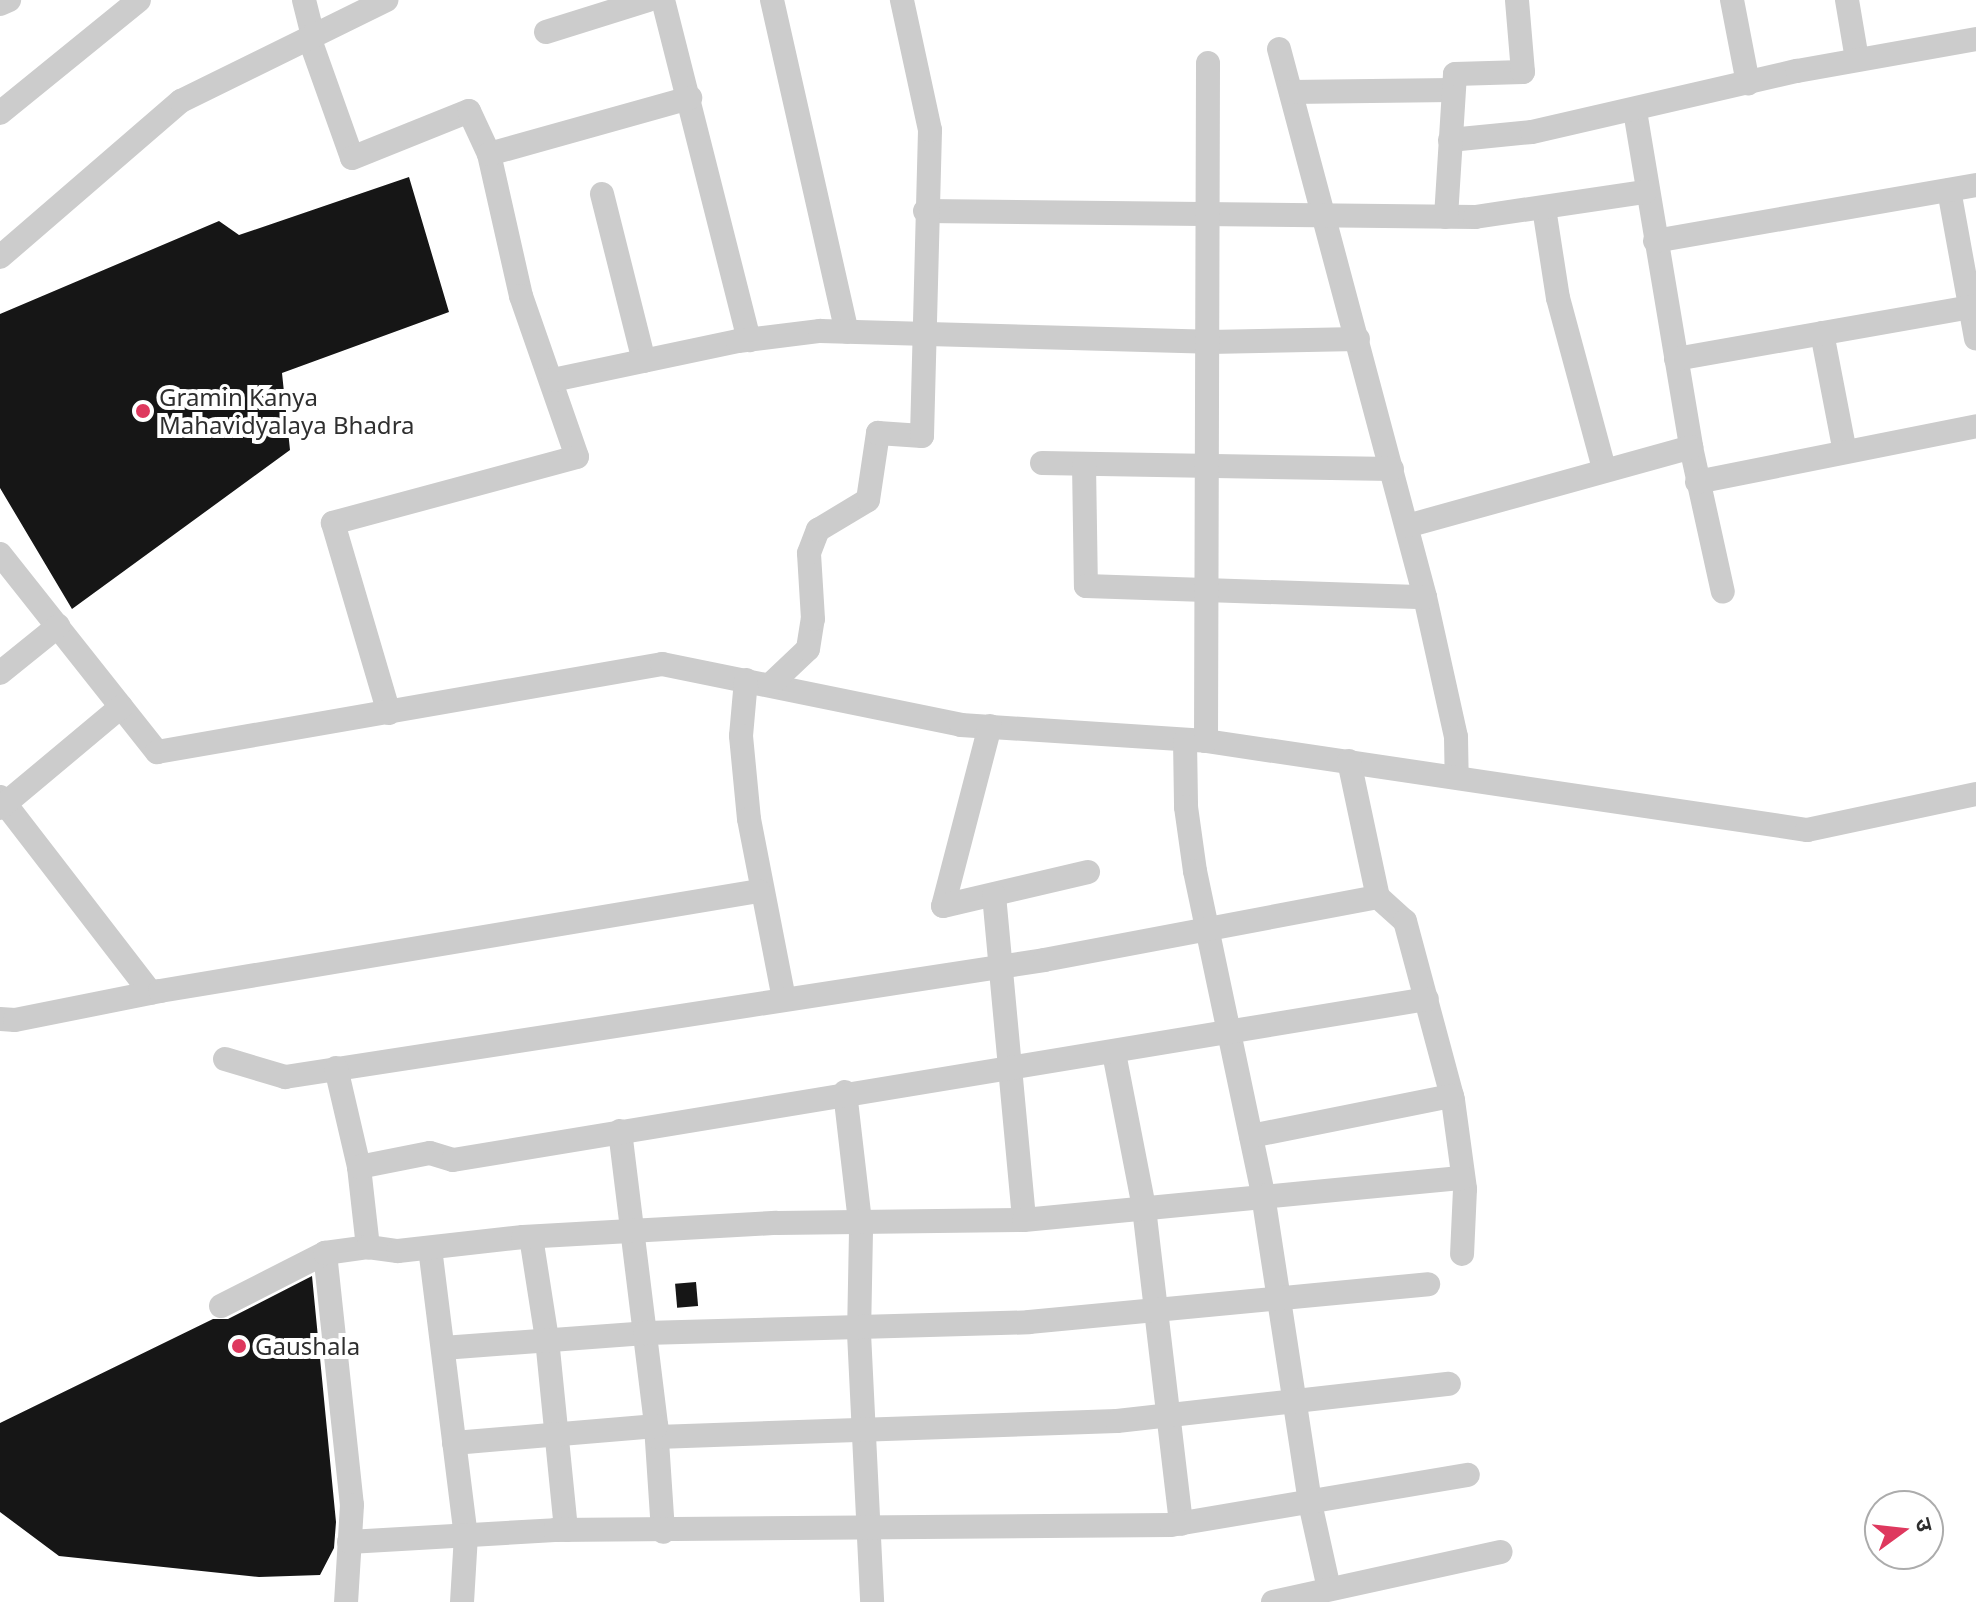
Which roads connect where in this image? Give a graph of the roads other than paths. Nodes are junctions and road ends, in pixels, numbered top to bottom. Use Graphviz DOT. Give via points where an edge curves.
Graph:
graph roads {
  1 [pos="9,0"];
  2 [pos="139,0"];
  3 [pos="304,0"];
  4 [pos="386,0"];
  5 [pos="648,0"];
  6 [pos="663,0"];
  7 [pos="772,0"];
  8 [pos="902,0"];
  9 [pos="1517,0"];
  10 [pos="1732,0"];
  11 [pos="1847,0"];
  12 [pos="0,4"];
  13 [pos="546,32"];
  14 [pos="311,36"];
  15 [pos="1976,39"];
  16 [pos="1279,49"];
  17 [pos="1857,59"];
  18 [pos="1208,63"];
  19 [pos="1748,83"];
  20 [pos="1452,90"];
  21 [pos="1291,92"];
  22 [pos="690,98"];
  23 [pos="1635,111"];
  24 [pos="0,113"];
  25 [pos="1450,140"];
  26 [pos="489,154"];
  27 [pos="1976,185"];
  28 [pos="1949,190"];
  29 [pos="1645,192"];
  30 [pos="602,194"];
  31 [pos="1544,208"];
  32 [pos="925,211"];
  33 [pos="1446,217"];
  34 [pos="1210,218"];
  35 [pos="1325,219"];
  36 [pos="1655,241"];
  37 [pos="0,257"];
  38 [pos="1973,307"];
  39 [pos="847,332"];
  40 [pos="921,333"];
  41 [pos="1822,333"];
  42 [pos="1358,339"];
  43 [pos="1976,339"];
  44 [pos="749,340"];
  45 [pos="1209,342"];
  46 [pos="1676,359"];
  47 [pos="644,361"];
  48 [pos="553,380"];
  49 [pos="1976,426"];
  50 [pos="1691,447"];
  51 [pos="1845,452"];
  52 [pos="1042,463"];
  53 [pos="1084,464"];
  54 [pos="1209,466"];
  55 [pos="1392,469"];
  56 [pos="1604,469"];
  57 [pos="1697,482"];
  58 [pos="1407,526"];
  59 [pos="0,554"];
  60 [pos="1207,591"];
  61 [pos="1723,592"];
  62 [pos="1425,597"];
  63 [pos="58,626"];
  64 [pos="0,673"];
  65 [pos="758,682"];
  66 [pos="121,707"];
  67 [pos="389,713"];
  68 [pos="990,726"];
  69 [pos="1195,741"];
  70 [pos="1349,761"];
  71 [pos="1457,776"];
  72 [pos="1976,794"];
  73 [pos="2,803"];
  74 [pos="1088,872"];
  75 [pos="759,891"];
  76 [pos="994,895"];
  77 [pos="1378,897"];
  78 [pos="1210,931"];
  79 [pos="997,967"];
  80 [pos="151,993"];
  81 [pos="784,999"];
  82 [pos="1427,999"];
  83 [pos="0,1019"];
  84 [pos="1230,1033"];
  85 [pos="1114,1053"];
  86 [pos="225,1059"];
  87 [pos="336,1068"];
  88 [pos="1010,1070"];
  89 [pos="845,1092"];
  90 [pos="1452,1096"];
  91 [pos="620,1131"];
  92 [pos="1251,1136"];
  93 [pos="359,1167"];
  94 [pos="1463,1178"];
  95 [pos="1263,1195"];
  96 [pos="1144,1208"];
  97 [pos="1024,1220"];
  98 [pos="860,1222"];
  99 [pos="633,1235"];
  100 [pos="531,1237"];
  101 [pos="368,1247"];
  102 [pos="430,1248"];
  103 [pos="325,1253"];
  104 [pos="1462,1254"];
  105 [pos="1428,1284"];
  106 [pos="1280,1297"];
  107 [pos="221,1306"];
  108 [pos="1155,1312"];
  109 [pos="859,1327"];
  110 [pos="645,1333"];
  111 [pos="547,1339"];
  112 [pos="443,1348"];
  113 [pos="1449,1384"];
  114 [pos="1296,1402"];
  115 [pos="1166,1416"];
  116 [pos="865,1430"];
  117 [pos="657,1432"];
  118 [pos="556,1435"];
  119 [pos="454,1443"];
  120 [pos="1468,1475"];
  121 [pos="1310,1503"];
  122 [pos="1181,1524"];
  123 [pos="870,1529"];
  124 [pos="566,1530"];
  125 [pos="663,1532"];
  126 [pos="466,1535"];
  127 [pos="349,1542"];
  128 [pos="1501,1552"];
  129 [pos="1329,1589"];
  130 [pos="346,1602"];
  131 [pos="462,1602"];
  132 [pos="872,1602"];
  133 [pos="1273,1602"];
  1 -- 12 [label="street"];
  2 -- 24 [label="street"];
  3 -- 14 [label="street"];
  4 -- 14 [label="street"];
  5 -- 13 [label="street"];
  6 -- 22 [label="street"];
  7 -- 39 [label="street"];
  8 -- 32 [label="street" via="930,130"];
  9 -- 20 [label="street" via="1523,72 1455,74"];
  10 -- 19 [label="street"];
  11 -- 17 [label="street"];
  14 -- 26 [label="street" via="352,158 469,111"];
  14 -- 37 [label="street" via="181,101"];
  15 -- 17 [label="street"];
  16 -- 21 [label="street"];
  17 -- 19 [label="street"];
  18 -- 34 [label="street"];
  19 -- 23 [label="street"];
  20 -- 21 [label="street"];
  20 -- 25 [label="street"];
  21 -- 35 [label="street"];
  22 -- 26 [label="street"];
  22 -- 44 [label="street"];
  23 -- 25 [label="street" via="1532,132"];
  23 -- 29 [label="street"];
  25 -- 33 [label="street"];
  26 -- 48 [label="street" via="521,296"];
  27 -- 28 [label="street"];
  28 -- 36 [label="street"];
  28 -- 38 [label="street"];
  29 -- 31 [label="street"];
  29 -- 36 [label="street"];
  30 -- 47 [label="street"];
  31 -- 33 [label="street"];
  31 -- 56 [label="street" via="1558,298"];
  32 -- 34 [label="street"];
  32 -- 40 [label="street"];
  33 -- 35 [label="street"];
  34 -- 35 [label="street"];
  34 -- 45 [label="street"];
  35 -- 42 [label="street"];
  36 -- 46 [label="street"];
  38 -- 41 [label="street"];
  38 -- 43 [label="street"];
  39 -- 40 [label="street"];
  39 -- 44 [label="street"];
  40 -- 45 [label="street"];
  40 -- 65 [label="street" via="922,436 878,433 868,500 818,530 809,553 813,619 808,649"];
  41 -- 46 [label="street"];
  41 -- 51 [label="street"];
  42 -- 45 [label="street"];
  42 -- 55 [label="street"];
  44 -- 47 [label="street"];
  45 -- 54 [label="street"];
  46 -- 50 [label="street"];
  47 -- 48 [label="street"];
  48 -- 67 [label="street" via="577,457 333,523"];
  49 -- 51 [label="street"];
  50 -- 56 [label="street"];
  50 -- 57 [label="street"];
  51 -- 57 [label="street"];
  52 -- 53 [label="street"];
  53 -- 54 [label="street"];
  53 -- 60 [label="street" via="1086,586"];
  54 -- 55 [label="street"];
  54 -- 60 [label="street"];
  55 -- 58 [label="street"];
  56 -- 58 [label="street"];
  57 -- 61 [label="street"];
  58 -- 62 [label="street"];
  59 -- 63 [label="street"];
  60 -- 62 [label="street"];
  60 -- 69 [label="street"];
  62 -- 71 [label="street" via="1456,737"];
  63 -- 64 [label="street"];
  63 -- 66 [label="street"];
  65 -- 67 [label="street" via="662,664"];
  65 -- 68 [label="street" via="874,711"];
  65 -- 75 [label="street" via="741,736"];
  66 -- 67 [label="street" via="157,752"];
  66 -- 73 [label="street"];
  68 -- 69 [label="street"];
  68 -- 76 [label="street" via="943,906"];
  69 -- 70 [label="street"];
  69 -- 78 [label="street" via="1186,807"];
  70 -- 71 [label="street"];
  70 -- 77 [label="street"];
  71 -- 72 [label="street" via="1807,830"];
  73 -- 80 [label="street"];
  74 -- 76 [label="street"];
  75 -- 80 [label="street"];
  75 -- 81 [label="street"];
  76 -- 79 [label="street"];
  77 -- 78 [label="street"];
  77 -- 82 [label="street" via="1405,921"];
  78 -- 79 [label="street"];
  78 -- 84 [label="street"];
  79 -- 81 [label="street"];
  79 -- 88 [label="street"];
  80 -- 83 [label="street"];
  81 -- 87 [label="street"];
  82 -- 84 [label="street"];
  82 -- 90 [label="street"];
  84 -- 85 [label="street"];
  84 -- 92 [label="street"];
  85 -- 88 [label="street"];
  85 -- 96 [label="street"];
  86 -- 87 [label="street" via="285,1077"];
  87 -- 93 [label="street"];
  88 -- 89 [label="street"];
  88 -- 97 [label="street"];
  89 -- 91 [label="street"];
  89 -- 98 [label="street"];
  90 -- 92 [label="street"];
  90 -- 94 [label="street"];
  91 -- 93 [label="street" via="453,1160 430,1153"];
  91 -- 99 [label="street"];
  92 -- 95 [label="street"];
  93 -- 101 [label="street"];
  94 -- 95 [label="street"];
  94 -- 104 [label="street"];
  95 -- 96 [label="street"];
  95 -- 106 [label="street"];
  96 -- 97 [label="street"];
  96 -- 108 [label="street"];
  97 -- 98 [label="street"];
  98 -- 99 [label="street"];
  98 -- 109 [label="street"];
  99 -- 100 [label="street"];
  99 -- 110 [label="street"];
  100 -- 102 [label="street"];
  100 -- 111 [label="street"];
  101 -- 102 [label="street"];
  101 -- 103 [label="street"];
  102 -- 112 [label="street"];
  103 -- 107 [label="street"];
  103 -- 127 [label="street" via="352,1505"];
  105 -- 106 [label="street"];
  106 -- 108 [label="street"];
  106 -- 114 [label="street"];
  108 -- 109 [label="street"];
  108 -- 115 [label="street"];
  109 -- 110 [label="street"];
  109 -- 116 [label="street"];
  110 -- 111 [label="street"];
  110 -- 117 [label="street"];
  111 -- 112 [label="street"];
  111 -- 118 [label="street"];
  112 -- 119 [label="street"];
  113 -- 114 [label="street"];
  114 -- 115 [label="street"];
  114 -- 121 [label="street"];
  115 -- 116 [label="street"];
  115 -- 122 [label="street"];
  116 -- 117 [label="street"];
  116 -- 123 [label="street"];
  117 -- 118 [label="street"];
  117 -- 125 [label="street"];
  118 -- 119 [label="street"];
  118 -- 124 [label="street"];
  119 -- 126 [label="street"];
  120 -- 121 [label="street"];
  121 -- 122 [label="street"];
  121 -- 129 [label="street"];
  122 -- 123 [label="street"];
  123 -- 125 [label="street"];
  123 -- 132 [label="street"];
  124 -- 125 [label="street"];
  124 -- 126 [label="street"];
  126 -- 127 [label="street"];
  126 -- 131 [label="street"];
  127 -- 130 [label="street"];
  128 -- 129 [label="street"];
  129 -- 133 [label="street"];
}
